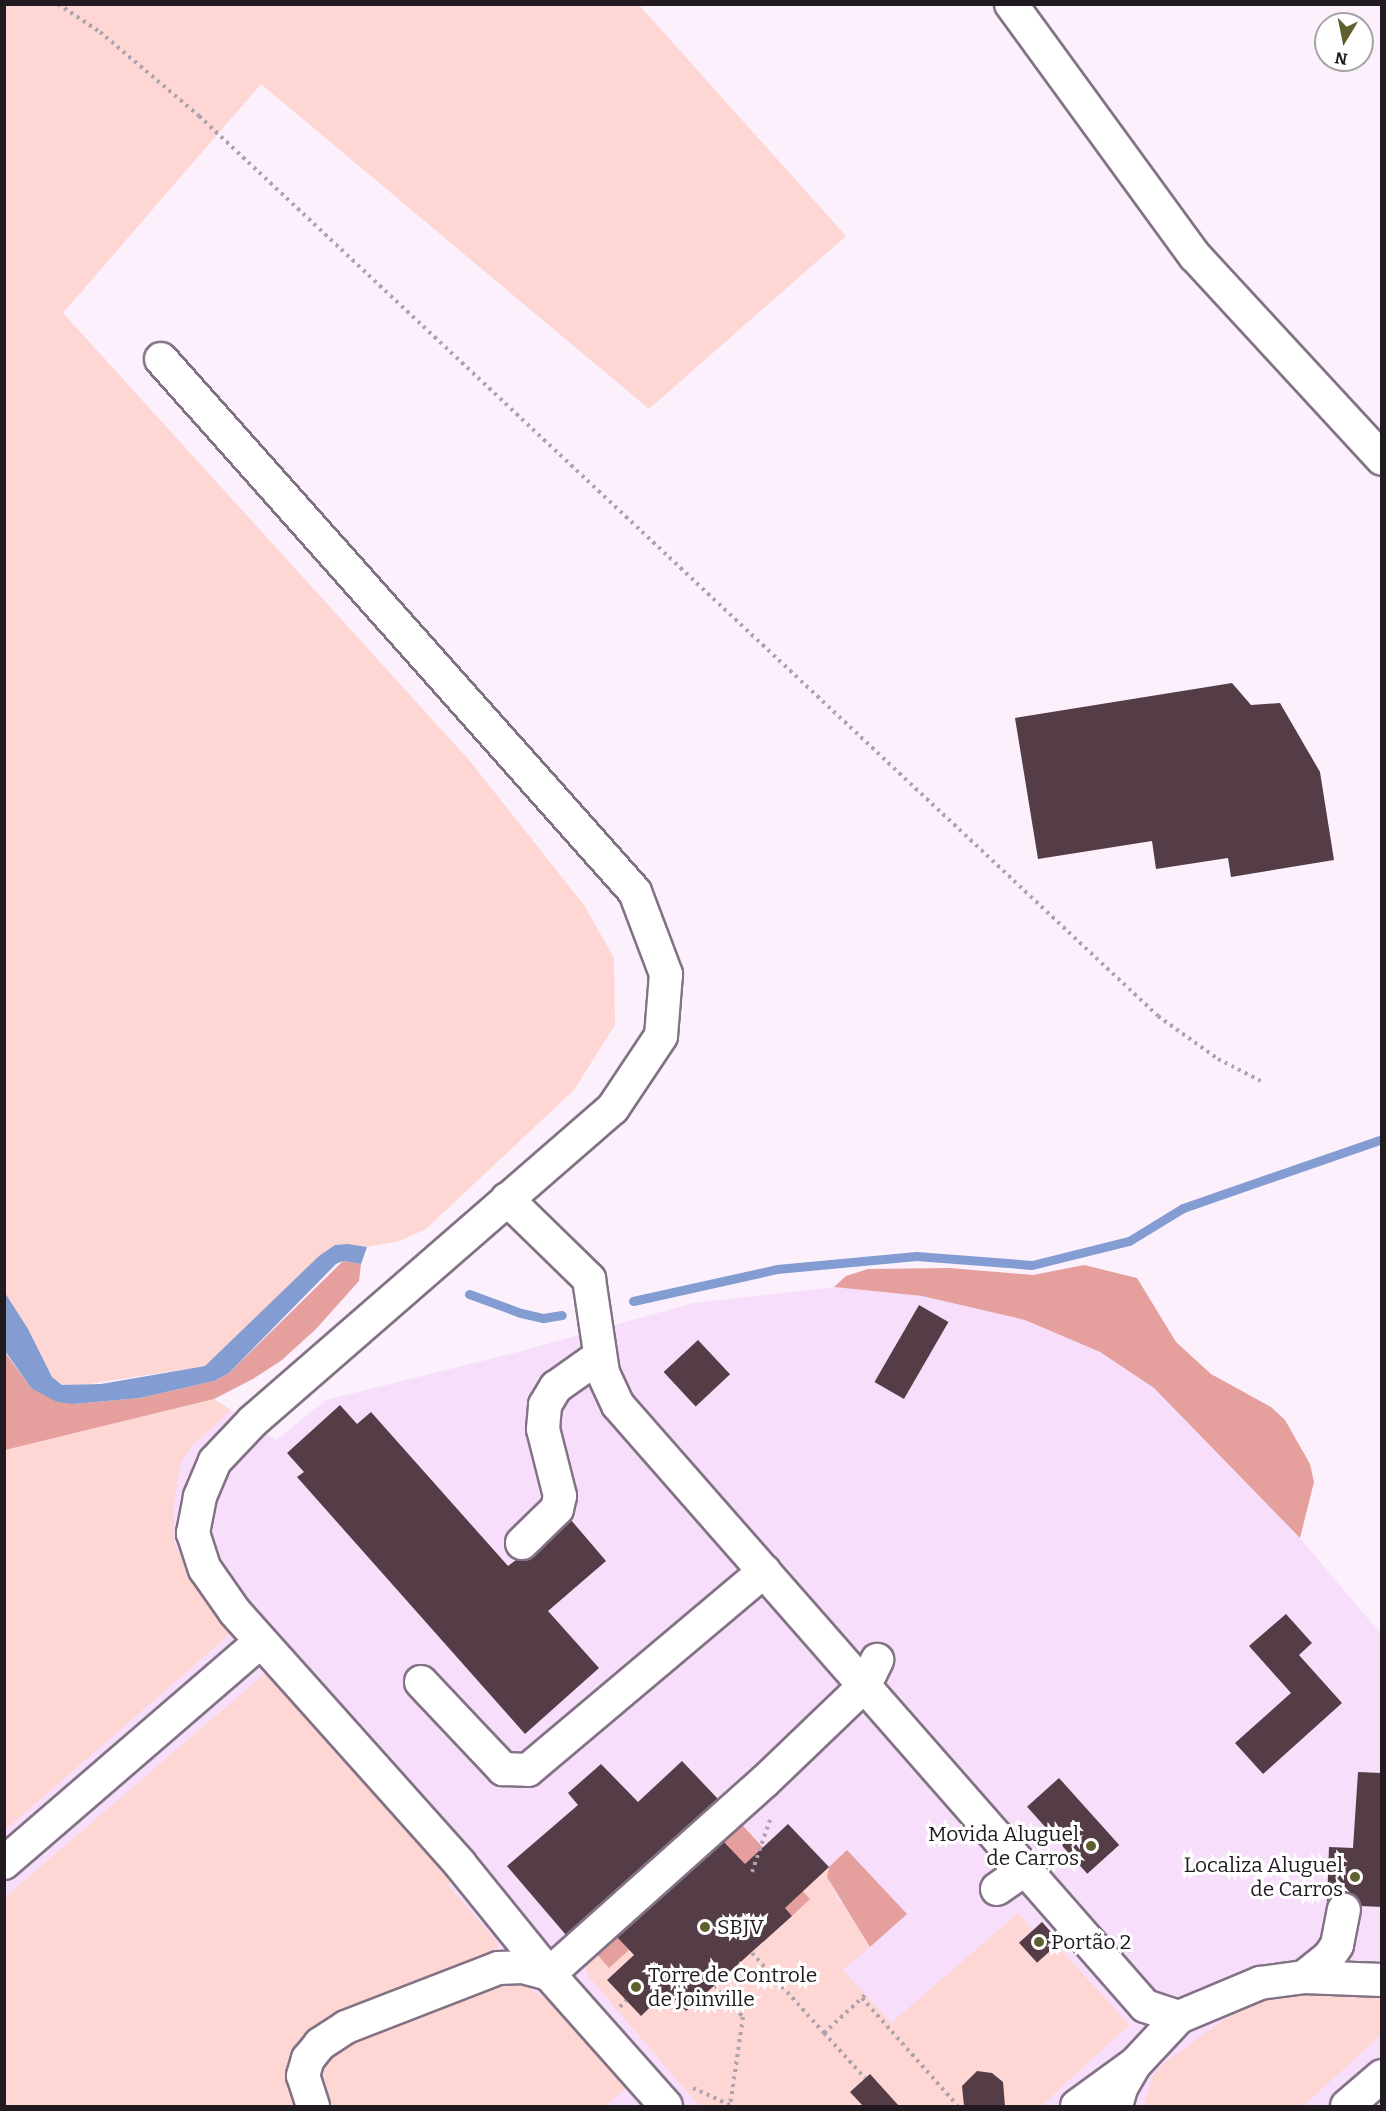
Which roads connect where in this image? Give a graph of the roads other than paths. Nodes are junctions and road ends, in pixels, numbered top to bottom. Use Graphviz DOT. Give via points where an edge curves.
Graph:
graph roads {
  1 [pos="1011,4"];
  2 [pos="161,359"];
  3 [pos="1382,459"];
  4 [pos="507,1199"];
  5 [pos="600,1356"];
  6 [pos="522,1543"];
  7 [pos="764,1571"];
  8 [pos="260,1642"];
  9 [pos="871,1672"];
  10 [pos="421,1682"];
  11 [pos="4,1863"];
  12 [pos="1024,1869"];
  13 [pos="998,1889"];
  14 [pos="1344,1910"];
  15 [pos="549,1974"];
  16 [pos="1304,1977"];
  17 [pos="1382,1980"];
  18 [pos="1145,2006"];
  19 [pos="1179,2017"];
  20 [pos="1142,2055"];
  21 [pos="1382,2076"];
  22 [pos="313,2106"];
  23 [pos="666,2106"];
  24 [pos="1077,2106"];
  25 [pos="1116,2106"];
  26 [pos="1347,2106"];
  1 -- 3 [label="street" via="1224,292"];
  2 -- 4 [label="street" via="635,892 666,974 661,1036 613,1108"];
  4 -- 5 [label="street" via="589,1279"];
  4 -- 8 [label="street" via="252,1422 215,1461 200,1497 194,1533 205,1569"];
  5 -- 6 [label="street" via="556,1386 545,1405 543,1429 560,1496 557,1509"];
  5 -- 7 [label="street" via="603,1373 618,1405"];
  7 -- 9 [label="street"];
  7 -- 10 [label="street" via="528,1770 503,1769"];
  8 -- 11 [label="street"];
  8 -- 15 [label="street" via="460,1864"];
  9 -- 12 [label="street"];
  9 -- 15 [label="street" via="765,1781"];
  12 -- 13 [label="street"];
  12 -- 18 [label="street"];
  14 -- 16 [label="street" via="1337,1945 1329,1957"];
  15 -- 22 [label="street" via="523,1966 498,1968 346,2027 320,2044 308,2059 303,2076"];
  15 -- 23 [label="street"];
  16 -- 17 [label="street"];
  16 -- 19 [label="street" via="1260,1983"];
  18 -- 19 [label="street"];
  18 -- 20 [label="street"];
  19 -- 20 [label="street"];
  20 -- 24 [label="street"];
  20 -- 25 [label="street"];
  21 -- 26 [label="street"];
}
